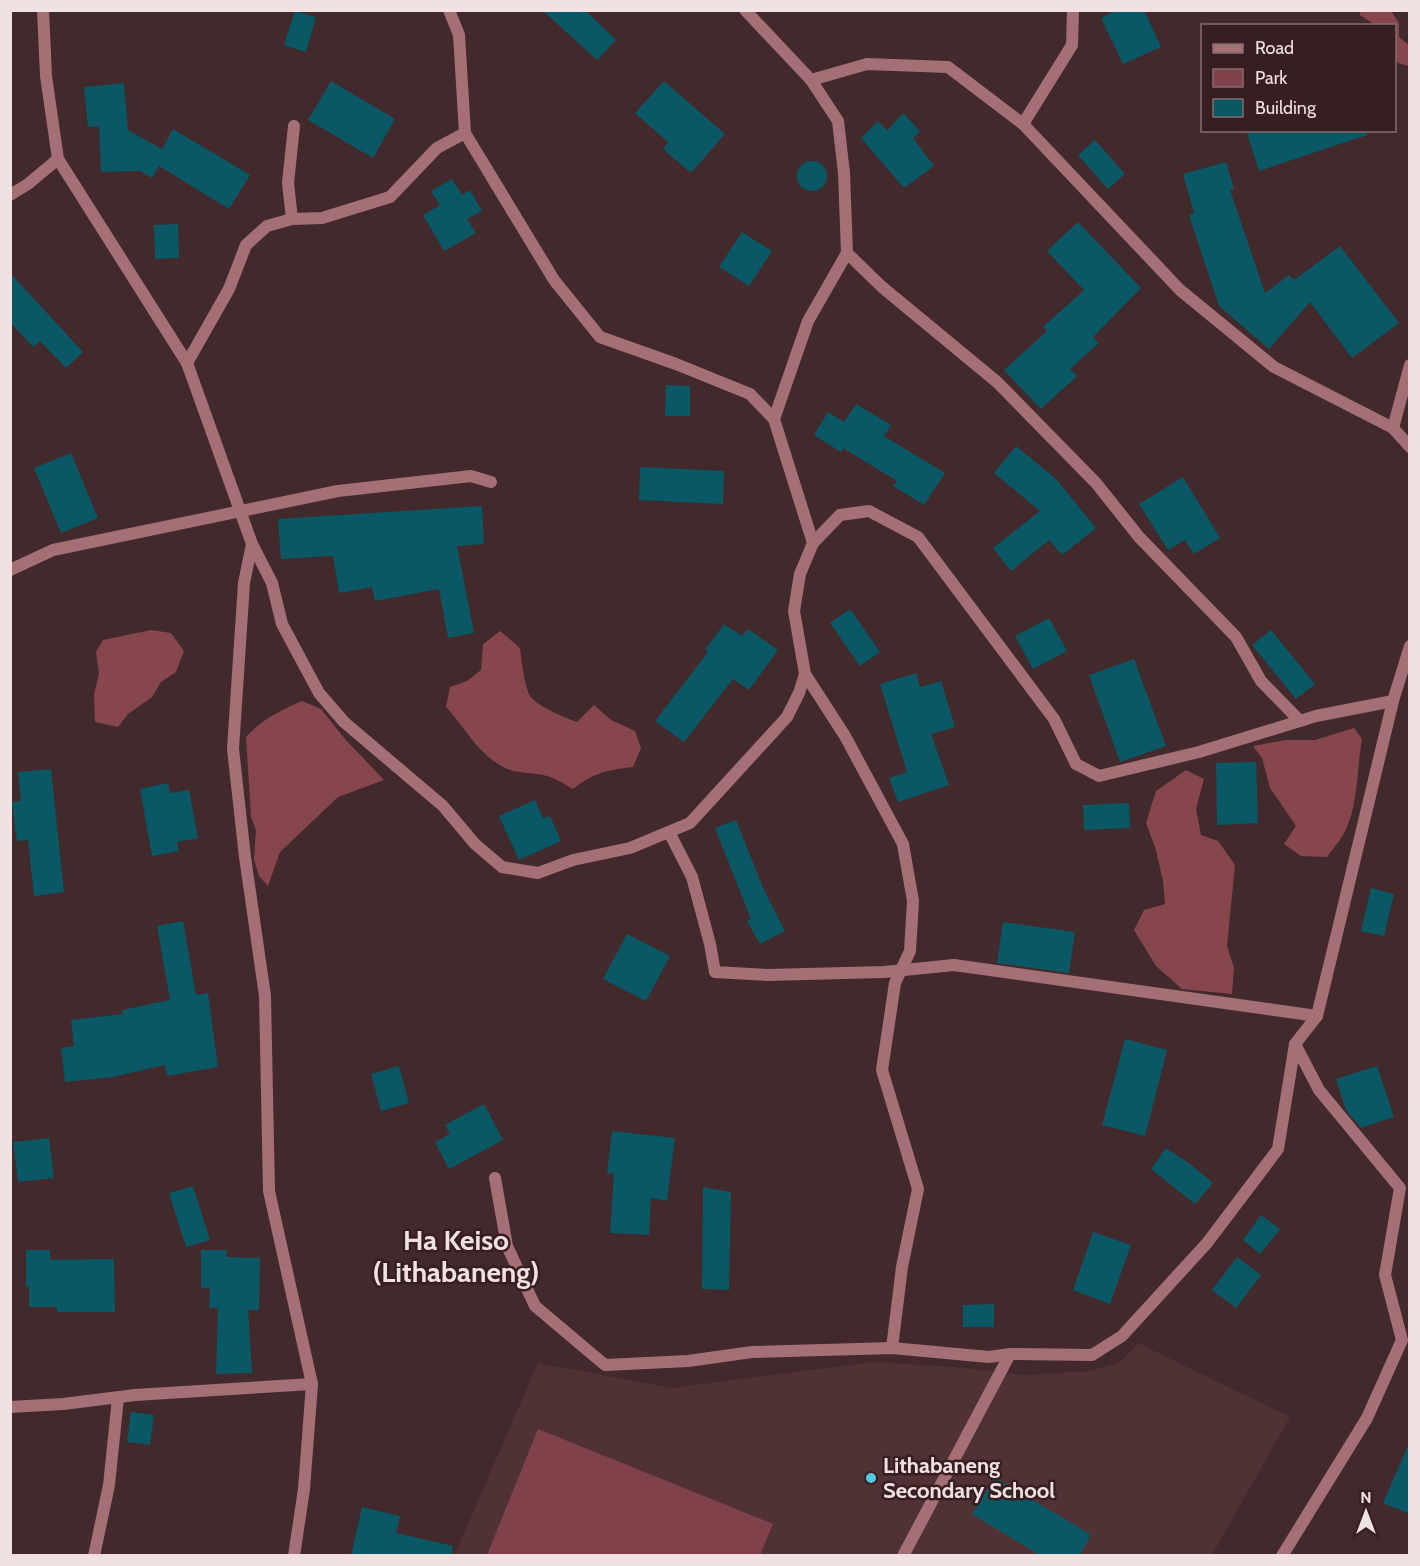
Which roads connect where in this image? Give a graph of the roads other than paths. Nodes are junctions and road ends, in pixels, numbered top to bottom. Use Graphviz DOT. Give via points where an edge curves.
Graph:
graph roads {
  1 [pos="43,10"];
  2 [pos="449,10"];
  3 [pos="745,10"];
  4 [pos="1073,10"];
  5 [pos="811,80"];
  6 [pos="1023,124"];
  7 [pos="294,126"];
  8 [pos="465,133"];
  9 [pos="58,159"];
  10 [pos="10,195"];
  11 [pos="292,219"];
  12 [pos="847,253"];
  13 [pos="187,363"];
  14 [pos="1410,365"];
  15 [pos="774,419"];
  16 [pos="1393,428"];
  17 [pos="1410,447"];
  18 [pos="491,482"];
  19 [pos="240,510"];
  20 [pos="813,543"];
  21 [pos="252,544"];
  22 [pos="10,570"];
  23 [pos="1410,646"];
  24 [pos="805,674"];
  25 [pos="1393,701"];
  26 [pos="1300,721"];
  27 [pos="669,832"];
  28 [pos="900,971"];
  29 [pos="1317,1016"];
  30 [pos="1295,1044"];
  31 [pos="495,1178"];
  32 [pos="892,1348"];
  33 [pos="1010,1354"];
  34 [pos="312,1384"];
  35 [pos="118,1398"];
  36 [pos="10,1407"];
  37 [pos="94,1556"];
  38 [pos="294,1556"];
  39 [pos="903,1556"];
  40 [pos="1282,1556"];
  1 -- 9 [label="street" via="46,76"];
  2 -- 8 [label="street" via="459,35"];
  3 -- 5 [label="street"];
  4 -- 6 [label="street" via="1072,45"];
  5 -- 6 [label="street" via="867,64 948,67"];
  5 -- 12 [label="street" via="838,121"];
  6 -- 16 [label="street" via="1180,290 1274,367"];
  7 -- 11 [label="street" via="288,183"];
  8 -- 11 [label="street" via="437,148 390,197 322,218"];
  8 -- 15 [label="street" via="554,280 600,337 750,394"];
  9 -- 10 [label="street"];
  9 -- 13 [label="street"];
  11 -- 13 [label="street" via="267,226 246,245 229,289"];
  12 -- 15 [label="street" via="808,321"];
  12 -- 26 [label="street" via="997,382 1096,483 1139,537 1236,637 1261,681"];
  13 -- 19 [label="street"];
  14 -- 16 [label="street"];
  15 -- 20 [label="street"];
  16 -- 17 [label="street"];
  18 -- 19 [label="street" via="471,476 338,490"];
  19 -- 21 [label="street"];
  19 -- 22 [label="street" via="53,550"];
  20 -- 24 [label="street" via="800,574 794,611"];
  20 -- 26 [label="street" via="840,515 869,511 918,537 1054,719 1076,764 1100,776 1199,752"];
  21 -- 27 [label="street" via="272,584 282,624 319,693 344,722 443,806 475,844 502,867 538,873 573,860 630,848"];
  21 -- 34 [label="street" via="244,584 233,749 265,996 269,1191"];
  23 -- 25 [label="street"];
  24 -- 27 [label="street" via="787,717 690,823"];
  24 -- 28 [label="street" via="845,736 903,844 913,901 910,951"];
  25 -- 26 [label="street"];
  25 -- 29 [label="street"];
  27 -- 28 [label="street" via="692,877 715,972 767,975"];
  28 -- 29 [label="street" via="954,965"];
  28 -- 32 [label="street" via="882,1070 918,1189 902,1267"];
  29 -- 30 [label="street"];
  30 -- 33 [label="street" via="1278,1149 1207,1243 1122,1336 1092,1355"];
  30 -- 40 [label="street" via="1319,1090 1400,1188 1385,1275 1402,1340 1367,1418"];
  31 -- 32 [label="street" via="507,1246 535,1306 605,1365 688,1361 752,1352"];
  32 -- 33 [label="street" via="989,1357"];
  33 -- 39 [label="street"];
  34 -- 35 [label="street"];
  34 -- 38 [label="street"];
  35 -- 36 [label="street"];
  35 -- 37 [label="street" via="109,1485"];
}
